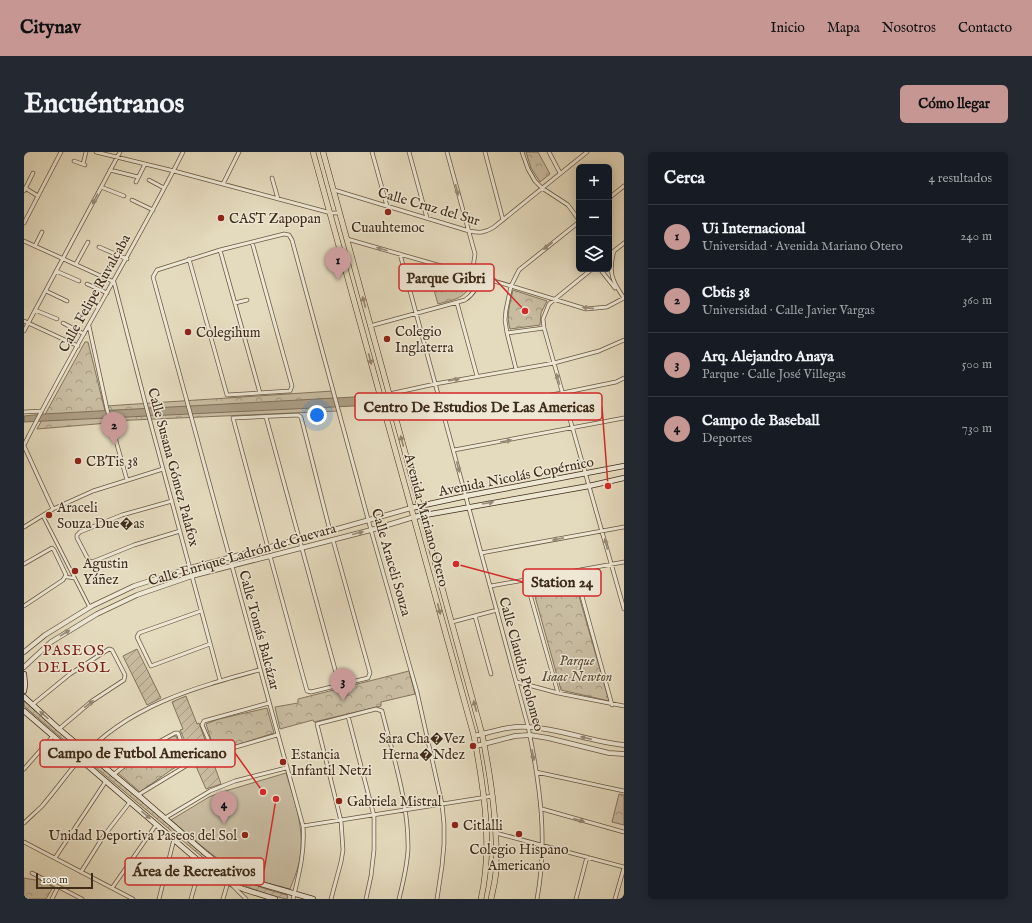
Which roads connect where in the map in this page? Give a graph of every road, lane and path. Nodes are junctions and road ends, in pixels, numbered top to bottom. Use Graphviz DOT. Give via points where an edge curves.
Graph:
graph roads {
  1 [pos="62,152"];
  2 [pos="86,152"];
  3 [pos="96,152"];
  4 [pos="120,152"];
  5 [pos="183,152"];
  6 [pos="239,152"];
  7 [pos="313,152"];
  8 [pos="323,152"];
  9 [pos="372,152"];
  10 [pos="409,152"];
  11 [pos="447,152"];
  12 [pos="485,152"];
  13 [pos="522,152"];
  14 [pos="549,152"];
  15 [pos="587,152"];
  16 [pos="117,157"];
  17 [pos="74,161"];
  18 [pos="145,164"];
  19 [pos="110,170"];
  20 [pos="174,171"];
  21 [pos="33,173"];
  22 [pos="560,173"];
  23 [pos="138,177"];
  24 [pos="272,178"];
  25 [pos="149,180"];
  26 [pos="136,182"];
  27 [pos="223,184"];
  28 [pos="624,186"];
  29 [pos="101,187"];
  30 [pos="164,188"];
  31 [pos="542,188"];
  32 [pos="25,190"];
  33 [pos="334,190"];
  34 [pos="38,196"];
  35 [pos="124,196"];
  36 [pos="612,196"];
  37 [pos="278,199"];
  38 [pos="132,200"];
  39 [pos="387,206"];
  40 [pos="152,210"];
  41 [pos="331,213"];
  42 [pos="340,213"];
  43 [pos="576,217"];
  44 [pos="427,218"];
  45 [pos="503,220"];
  46 [pos="24,223"];
  47 [pos="576,223"];
  48 [pos="469,231"];
  49 [pos="42,232"];
  50 [pos="347,239"];
  51 [pos="24,241"];
  52 [pos="88,242"];
  53 [pos="252,242"];
  54 [pos="624,243"];
  55 [pos="35,246"];
  56 [pos="99,247"];
  57 [pos="220,250"];
  58 [pos="614,251"];
  59 [pos="400,254"];
  60 [pos="63,259"];
  61 [pos="126,259"];
  62 [pos="189,259"];
  63 [pos="76,264"];
  64 [pos="56,271"];
  65 [pos="588,272"];
  66 [pos="602,272"];
  67 [pos="472,274"];
  68 [pos="480,277"];
  69 [pos="79,281"];
  70 [pos="114,282"];
  71 [pos="87,284"];
  72 [pos="511,286"];
  73 [pos="46,291"];
  74 [pos="107,294"];
  75 [pos="624,298"];
  76 [pos="556,299"];
  77 [pos="247,300"];
  78 [pos="67,301"];
  79 [pos="235,303"];
  80 [pos="457,303"];
  81 [pos="36,310"];
  82 [pos="416,314"];
  83 [pos="57,319"];
  84 [pos="24,321"];
  85 [pos="63,322"];
  86 [pos="28,323"];
  87 [pos="89,326"];
  88 [pos="370,326"];
  89 [pos="544,328"];
  90 [pos="24,331"];
  91 [pos="507,333"];
  92 [pos="84,334"];
  93 [pos="624,340"];
  94 [pos="78,346"];
  95 [pos="554,363"];
  96 [pos="516,369"];
  97 [pos="477,376"];
  98 [pos="624,378"];
  99 [pos="435,384"];
  100 [pos="260,393"];
  101 [pos="562,393"];
  102 [pos="389,394"];
  103 [pos="42,411"];
  104 [pos="24,412"];
  105 [pos="444,414"];
  106 [pos="266,417"];
  107 [pos="624,418"];
  108 [pos="573,428"];
  109 [pos="24,446"];
  110 [pos="454,450"];
  111 [pos="624,466"];
  112 [pos="163,469"];
  113 [pos="586,474"];
  114 [pos="624,478"];
  115 [pos="127,480"];
  116 [pos="589,486"];
  117 [pos="466,496"];
  118 [pos="172,501"];
  119 [pos="419,506"];
  120 [pos="469,507"];
  121 [pos="411,508"];
  122 [pos="54,509"];
  123 [pos="422,515"];
  124 [pos="43,516"];
  125 [pos="414,517"];
  126 [pos="368,520"];
  127 [pos="24,527"];
  128 [pos="624,527"];
  129 [pos="371,530"];
  130 [pos="602,530"];
  131 [pos="180,531"];
  132 [pos="330,531"];
  133 [pos="299,539"];
  134 [pos="333,540"];
  135 [pos="56,541"];
  136 [pos="302,547"];
  137 [pos="52,548"];
  138 [pos="268,548"];
  139 [pos="481,553"];
  140 [pos="270,556"];
  141 [pos="229,558"];
  142 [pos="624,562"];
  143 [pos="24,564"];
  144 [pos="611,564"];
  145 [pos="231,566"];
  146 [pos="190,568"];
  147 [pos="575,571"];
  148 [pos="192,576"];
  149 [pos="66,577"];
  150 [pos="74,578"];
  151 [pos="526,580"];
  152 [pos="491,586"];
  153 [pos="24,606"];
  154 [pos="91,607"];
  155 [pos="624,609"];
  156 [pos="201,610"];
  157 [pos="497,610"];
  158 [pos="97,614"];
  159 [pos="475,616"];
  160 [pos="452,622"];
  161 [pos="210,644"];
  162 [pos="24,652"];
  163 [pos="24,667"];
  164 [pos="259,670"];
  165 [pos="24,674"];
  166 [pos="491,674"];
  167 [pos="220,680"];
  168 [pos="517,682"];
  169 [pos="339,684"];
  170 [pos="24,691"];
  171 [pos="558,693"];
  172 [pos="24,697"];
  173 [pos="268,703"];
  174 [pos="32,705"];
  175 [pos="612,705"];
  176 [pos="624,706"];
  177 [pos="25,713"];
  178 [pos="348,716"];
  179 [pos="528,726"];
  180 [pos="59,729"];
  181 [pos="482,734"];
  182 [pos="277,735"];
  183 [pos="530,735"];
  184 [pos="53,736"];
  185 [pos="474,736"];
  186 [pos="484,744"];
  187 [pos="624,745"];
  188 [pos="476,746"];
  189 [pos="87,752"];
  190 [pos="624,754"];
  191 [pos="80,759"];
  192 [pos="286,768"];
  193 [pos="24,769"];
  194 [pos="536,772"];
  195 [pos="114,775"];
  196 [pos="106,781"];
  197 [pos="624,790"];
  198 [pos="138,794"];
  199 [pos="493,796"];
  200 [pos="483,798"];
  201 [pos="130,802"];
  202 [pos="442,804"];
  203 [pos="542,809"];
  204 [pos="406,810"];
  205 [pos="374,816"];
  206 [pos="165,818"];
  207 [pos="341,821"];
  208 [pos="24,823"];
  209 [pos="156,825"];
  210 [pos="303,826"];
  211 [pos="624,832"];
  212 [pos="496,833"];
  213 [pos="174,839"];
  214 [pos="24,842"];
  215 [pos="543,845"];
  216 [pos="587,857"];
  217 [pos="55,858"];
  218 [pos="201,862"];
  219 [pos="624,867"];
  220 [pos="81,872"];
  221 [pos="32,873"];
  222 [pos="229,882"];
  223 [pos="58,887"];
  224 [pos="112,888"];
  225 [pos="293,897"];
  226 [pos="52,899"];
  227 [pos="82,899"];
  228 [pos="133,899"];
  229 [pos="159,899"];
  230 [pos="191,899"];
  231 [pos="224,899"];
  232 [pos="246,899"];
  233 [pos="275,899"];
  234 [pos="312,899"];
  235 [pos="331,899"];
  236 [pos="366,899"];
  237 [pos="399,899"];
  238 [pos="437,899"];
  239 [pos="481,899"];
  240 [pos="491,899"];
  241 [pos="537,899"];
  242 [pos="576,899"];
  243 [pos="615,899"];
  1 -- 34 [label="street"];
  2 -- 17 [label="street" via="84,164"];
  3 -- 16 [label="street"];
  4 -- 16 [label="street"];
  5 -- 20 [label="street, Calle Felipe Ruvalcaba"];
  6 -- 27 [label="street"];
  7 -- 41 [label="main road, Avenida Mariano Otero"];
  8 -- 33 [label="main road, Avenida Mariano Otero"];
  9 -- 39 [label="street"];
  10 -- 44 [label="street"];
  11 -- 48 [label="street, one-way"];
  12 -- 45 [label="street"];
  13 -- 31 [label="street" via="531,175"];
  14 -- 22 [label="street"];
  15 -- 22 [label="street, Calle Cruz del Sur"];
  16 -- 18 [label="street"];
  16 -- 19 [label="street"];
  18 -- 20 [label="street"];
  18 -- 23 [label="street"];
  19 -- 23 [label="street"];
  19 -- 29 [label="street"];
  20 -- 27 [label="street"];
  20 -- 30 [label="street, Calle Felipe Ruvalcaba"];
  21 -- 32 [label="street"];
  22 -- 31 [label="street, Calle Cruz del Sur"];
  23 -- 26 [label="street"];
  24 -- 37 [label="street"];
  25 -- 30 [label="street"];
  27 -- 37 [label="street"];
  28 -- 36 [label="street"];
  29 -- 35 [label="street"];
  29 -- 60 [label="street, one-way"];
  30 -- 40 [label="street, Calle Felipe Ruvalcaba"];
  31 -- 43 [label="street" via="568,205"];
  31 -- 45 [label="street, Calle Cruz del Sur"];
  32 -- 34 [label="street"];
  33 -- 39 [label="street, Calle Cruz del Sur"];
  33 -- 42 [label="main road, Avenida Mariano Otero"];
  34 -- 46 [label="street"];
  37 -- 41 [label="street"];
  38 -- 40 [label="street"];
  39 -- 44 [label="street, Calle Cruz del Sur"];
  40 -- 61 [label="street, Calle Felipe Ruvalcaba"];
  41 -- 42 [label="street"];
  41 -- 121 [label="main road, Avenida Mariano Otero, one-way"];
  42 -- 50 [label="main road, Avenida Mariano Otero"];
  44 -- 48 [label="street, Calle Cruz del Sur"];
  45 -- 48 [label="street, Calle Cruz del Sur" via="485,232"];
  47 -- 72 [label="street, one-way" via="519,270"];
  48 -- 67 [label="street" via="475,254"];
  49 -- 55 [label="street"];
  59 -- 50 [label="street, one-way"];
  88 -- 50 [label="main road, Avenida Mariano Otero, one-way"];
  51 -- 55 [label="street"];
  52 -- 63 [label="street"];
  53 -- 57 [label="street"];
  53 -- 100 [label="street" via="292,386 290,391"];
  53 -- 126 [label="street, Calle Araceli Souza" via="284,234 289,235 292,240"];
  54 -- 58 [label="street"];
  55 -- 60 [label="street"];
  56 -- 61 [label="street"];
  57 -- 62 [label="street"];
  57 -- 79 [label="street"];
  58 -- 75 [label="street" via="610,266 611,275"];
  59 -- 67 [label="street"];
  59 -- 82 [label="street, Calle Claudio Ptolomeo"];
  60 -- 63 [label="street"];
  60 -- 64 [label="street"];
  61 -- 70 [label="street, Calle Felipe Ruvalcaba"];
  62 -- 100 [label="street" via="227,395"];
  62 -- 141 [label="street, Calle Tomás Balcázar" via="157,270 153,280"];
  63 -- 70 [label="street"];
  64 -- 69 [label="street"];
  64 -- 73 [label="street"];
  65 -- 76 [label="street"];
  66 -- 75 [label="street"];
  67 -- 68 [label="street"];
  68 -- 72 [label="street"];
  68 -- 80 [label="street" via="474,293"];
  70 -- 74 [label="street, Calle Felipe Ruvalcaba"];
  70 -- 112 [label="street, Calle Susana Gómez Palafox"];
  71 -- 74 [label="street"];
  72 -- 76 [label="street"];
  72 -- 91 [label="street" via="506,310"];
  73 -- 78 [label="street"];
  73 -- 81 [label="street"];
  74 -- 87 [label="street, Calle Felipe Ruvalcaba"];
  75 -- 76 [label="street, one-way" via="607,307 592,309"];
  76 -- 89 [label="street" via="549,304 545,312"];
  77 -- 79 [label="street"];
  79 -- 100 [label="street"];
  80 -- 82 [label="street"];
  80 -- 97 [label="street"];
  81 -- 83 [label="street"];
  81 -- 86 [label="street"];
  82 -- 88 [label="street"];
  82 -- 99 [label="street, Calle Claudio Ptolomeo"];
  84 -- 86 [label="street"];
  85 -- 92 [label="street"];
  86 -- 90 [label="street"];
  86 -- 94 [label="street"];
  87 -- 92 [label="street, Calle Felipe Ruvalcaba"];
  87 -- 115 [label="street" via="107,409"];
  88 -- 102 [label="main road, Avenida Mariano Otero"];
  89 -- 91 [label="street"];
  89 -- 95 [label="street"];
  91 -- 96 [label="street"];
  92 -- 94 [label="street, Calle Felipe Ruvalcaba"];
  93 -- 95 [label="street" via="599,351"];
  94 -- 103 [label="street, Calle Felipe Ruvalcaba"];
  95 -- 96 [label="street"];
  101 -- 95 [label="street, one-way"];
  96 -- 97 [label="street"];
  99 -- 97 [label="street, one-way"];
  98 -- 101 [label="street" via="616,382"];
  99 -- 102 [label="street"];
  99 -- 105 [label="street, Calle Claudio Ptolomeo"];
  101 -- 105 [label="street"];
  101 -- 108 [label="street"];
  119 -- 102 [label="main road, Avenida Mariano Otero, one-way"];
  103 -- 104 [label="street"];
  103 -- 109 [label="street, Calle Felipe Ruvalcaba"];
  105 -- 110 [label="street, Calle Claudio Ptolomeo"];
  106 -- 132 [label="street" via="301,417"];
  106 -- 133 [label="street"];
  106 -- 138 [label="street" via="233,418"];
  107 -- 108 [label="street"];
  110 -- 108 [label="street, one-way"];
  108 -- 113 [label="street"];
  109 -- 122 [label="street"];
  110 -- 117 [label="street, Calle Claudio Ptolomeo, one-way"];
  111 -- 113 [label="main road, Avenida Nicolás Copérnico"];
  112 -- 115 [label="street"];
  112 -- 118 [label="street, Calle Susana Gómez Palafox"];
  113 -- 116 [label="street"];
  113 -- 117 [label="main road, Avenida Nicolás Copérnico"];
  114 -- 116 [label="main road, Avenida Nicolás Copérnico"];
  115 -- 122 [label="street" via="93,491"];
  120 -- 116 [label="main road, Avenida Nicolás Copérnico, one-way"];
  116 -- 130 [label="street"];
  117 -- 119 [label="main road, Avenida Nicolás Copérnico"];
  117 -- 120 [label="street, Calle Claudio Ptolomeo"];
  118 -- 131 [label="street, Calle Susana Gómez Palafox"];
  118 -- 131 [label="street" via="122,515 80,532 77,538 88,561 94,562 134,545"];
  119 -- 121 [label="main road, Avenida Nicolás Copérnico"];
  119 -- 123 [label="main road, Avenida Mariano Otero"];
  120 -- 123 [label="main road, Avenida Nicolás Copérnico"];
  120 -- 139 [label="street, Calle Claudio Ptolomeo"];
  121 -- 125 [label="main road, Avenida Mariano Otero"];
  121 -- 126 [label="street, Calle Enrique Ladrón de Guevara"];
  122 -- 124 [label="street"];
  123 -- 125 [label="main road, Avenida Nicolás Copérnico"];
  123 -- 160 [label="main road, Avenida Mariano Otero"];
  124 -- 127 [label="street"];
  124 -- 135 [label="street"];
  125 -- 129 [label="street, Calle Enrique Ladrón de Guevara"];
  125 -- 185 [label="main road, Avenida Mariano Otero, one-way"];
  126 -- 129 [label="street, Calle Araceli Souza"];
  126 -- 132 [label="street, Calle Enrique Ladrón de Guevara"];
  128 -- 130 [label="street"];
  134 -- 129 [label="street, Calle Enrique Ladrón de Guevara, one-way"];
  129 -- 202 [label="street, Calle Araceli Souza" via="417,692"];
  130 -- 139 [label="street, one-way"];
  144 -- 130 [label="street, one-way"];
  131 -- 146 [label="street, Calle Susana Gómez Palafox"];
  132 -- 133 [label="street, Calle Enrique Ladrón de Guevara"];
  133 -- 136 [label="street"];
  133 -- 138 [label="street, Calle Enrique Ladrón de Guevara"];
  134 -- 136 [label="street, Calle Enrique Ladrón de Guevara"];
  134 -- 169 [label="street" via="370,676"];
  135 -- 137 [label="street"];
  135 -- 150 [label="street"];
  136 -- 140 [label="street, Calle Enrique Ladrón de Guevara"];
  136 -- 169 [label="street"];
  137 -- 143 [label="street"];
  137 -- 149 [label="street"];
  138 -- 141 [label="street, Calle Enrique Ladrón de Guevara"];
  139 -- 152 [label="street, Calle Claudio Ptolomeo"];
  140 -- 145 [label="street, Calle Enrique Ladrón de Guevara"];
  140 -- 169 [label="street" via="306,689 311,692"];
  141 -- 145 [label="street, Calle Tomás Balcázar"];
  141 -- 146 [label="street, Calle Enrique Ladrón de Guevara"];
  142 -- 144 [label="street"];
  144 -- 147 [label="street"];
  144 -- 155 [label="street"];
  145 -- 148 [label="street, Calle Enrique Ladrón de Guevara"];
  145 -- 164 [label="street, Calle Tomás Balcázar"];
  146 -- 148 [label="street, Calle Susana Gómez Palafox"];
  146 -- 154 [label="street, Calle Enrique Ladrón de Guevara" via="134,586"];
  147 -- 151 [label="street"];
  147 -- 175 [label="street"];
  148 -- 156 [label="street, Calle Susana Gómez Palafox"];
  148 -- 158 [label="street, Calle Enrique Ladrón de Guevara" via="137,595"];
  149 -- 150 [label="street"];
  149 -- 153 [label="street"];
  150 -- 154 [label="street"];
  151 -- 152 [label="street"];
  151 -- 171 [label="street"];
  152 -- 157 [label="street, Calle Claudio Ptolomeo"];
  154 -- 158 [label="street"];
  154 -- 162 [label="street, Calle Enrique Ladrón de Guevara" via="45,635"];
  156 -- 161 [label="street, Calle Susana Gómez Palafox"];
  156 -- 161 [label="street" via="139,633 137,639 151,666"];
  157 -- 159 [label="street"];
  157 -- 168 [label="street, Calle Claudio Ptolomeo"];
  163 -- 158 [label="street, Calle Enrique Ladrón de Guevara, one-way" via="51,642"];
  159 -- 160 [label="street"];
  159 -- 166 [label="street"];
  181 -- 160 [label="main road, Avenida Mariano Otero, one-way"];
  161 -- 167 [label="street, Calle Susana Gómez Palafox"];
  164 -- 167 [label="street"];
  164 -- 173 [label="street, Calle Tomás Balcázar"];
  165 -- 170 [label="main road"];
  167 -- 189 [label="street" via="176,695 137,714"];
  168 -- 171 [label="street"];
  168 -- 179 [label="street, Calle Claudio Ptolomeo"];
  171 -- 175 [label="street"];
  172 -- 174 [label="main road"];
  173 -- 182 [label="street, Calle Tomás Balcázar"];
  173 -- 182 [label="street" via="204,720 202,725 215,753"];
  180 -- 174 [label="main road, one-way"];
  180 -- 174 [label="street, one-way" via="92,701 124,682 126,678 111,649 70,674"];
  175 -- 176 [label="street"];
  177 -- 184 [label="main road"];
  178 -- 204 [label="street" via="379,709 382,711"];
  178 -- 205 [label="street"];
  178 -- 207 [label="street" via="317,724"];
  179 -- 181 [label="street"];
  179 -- 183 [label="street, Calle Claudio Ptolomeo"];
  187 -- 179 [label="street, one-way"];
  180 -- 189 [label="main road"];
  181 -- 185 [label="street"];
  181 -- 186 [label="main road, Avenida Mariano Otero"];
  182 -- 192 [label="street, Calle Tomás Balcázar"];
  183 -- 186 [label="street"];
  183 -- 190 [label="street"];
  183 -- 194 [label="street, Calle Claudio Ptolomeo, one-way"];
  184 -- 191 [label="main road"];
  184 -- 193 [label="street"];
  185 -- 188 [label="main road, Avenida Mariano Otero"];
  186 -- 188 [label="street"];
  186 -- 199 [label="main road, Avenida Mariano Otero"];
  188 -- 200 [label="main road, Avenida Mariano Otero"];
  189 -- 191 [label="street"];
  189 -- 195 [label="main road"];
  191 -- 196 [label="main road"];
  191 -- 208 [label="street" via="42,806"];
  192 -- 206 [label="street" via="210,790"];
  192 -- 210 [label="street, Calle Tomás Balcázar"];
  194 -- 197 [label="street"];
  194 -- 203 [label="street, Calle Claudio Ptolomeo"];
  195 -- 198 [label="main road"];
  195 -- 198 [label="street" via="144,750 177,733 189,764"];
  196 -- 201 [label="main road"];
  196 -- 217 [label="street"];
  198 -- 206 [label="main road"];
  199 -- 200 [label="street"];
  199 -- 212 [label="main road, Avenida Mariano Otero"];
  200 -- 202 [label="street"];
  200 -- 239 [label="main road, Avenida Mariano Otero" via="486,868"];
  201 -- 209 [label="main road, one-way"];
  201 -- 220 [label="street" via="103,837"];
  202 -- 204 [label="street"];
  202 -- 238 [label="street, Calle Araceli Souza" via="444,852"];
  203 -- 211 [label="street, one-way"];
  203 -- 215 [label="street, Calle Claudio Ptolomeo"];
  204 -- 205 [label="street"];
  204 -- 237 [label="street" via="408,851"];
  205 -- 207 [label="street"];
  205 -- 236 [label="street" via="374,857"];
  206 -- 225 [label="main road" via="232,873"];
  207 -- 210 [label="street"];
  207 -- 235 [label="street" via="343,850"];
  209 -- 213 [label="main road"];
  209 -- 224 [label="street"];
  210 -- 225 [label="street, Calle Tomás Balcázar" via="302,858"];
  212 -- 215 [label="street"];
  212 -- 240 [label="main road, Avenida Mariano Otero" via="496,870"];
  213 -- 218 [label="main road"];
  213 -- 229 [label="street"];
  214 -- 217 [label="street"];
  215 -- 216 [label="street"];
  215 -- 241 [label="street, Calle Claudio Ptolomeo"];
  216 -- 219 [label="street"];
  216 -- 242 [label="street"];
  217 -- 220 [label="street"];
  218 -- 222 [label="main road"];
  218 -- 230 [label="street"];
  219 -- 243 [label="street"];
  220 -- 224 [label="street"];
  221 -- 223 [label="street"];
  222 -- 231 [label="street"];
  222 -- 232 [label="street"];
  222 -- 233 [label="main road"];
  223 -- 226 [label="street"];
  223 -- 227 [label="street"];
  224 -- 228 [label="street"];
  225 -- 234 [label="main road"];
}
